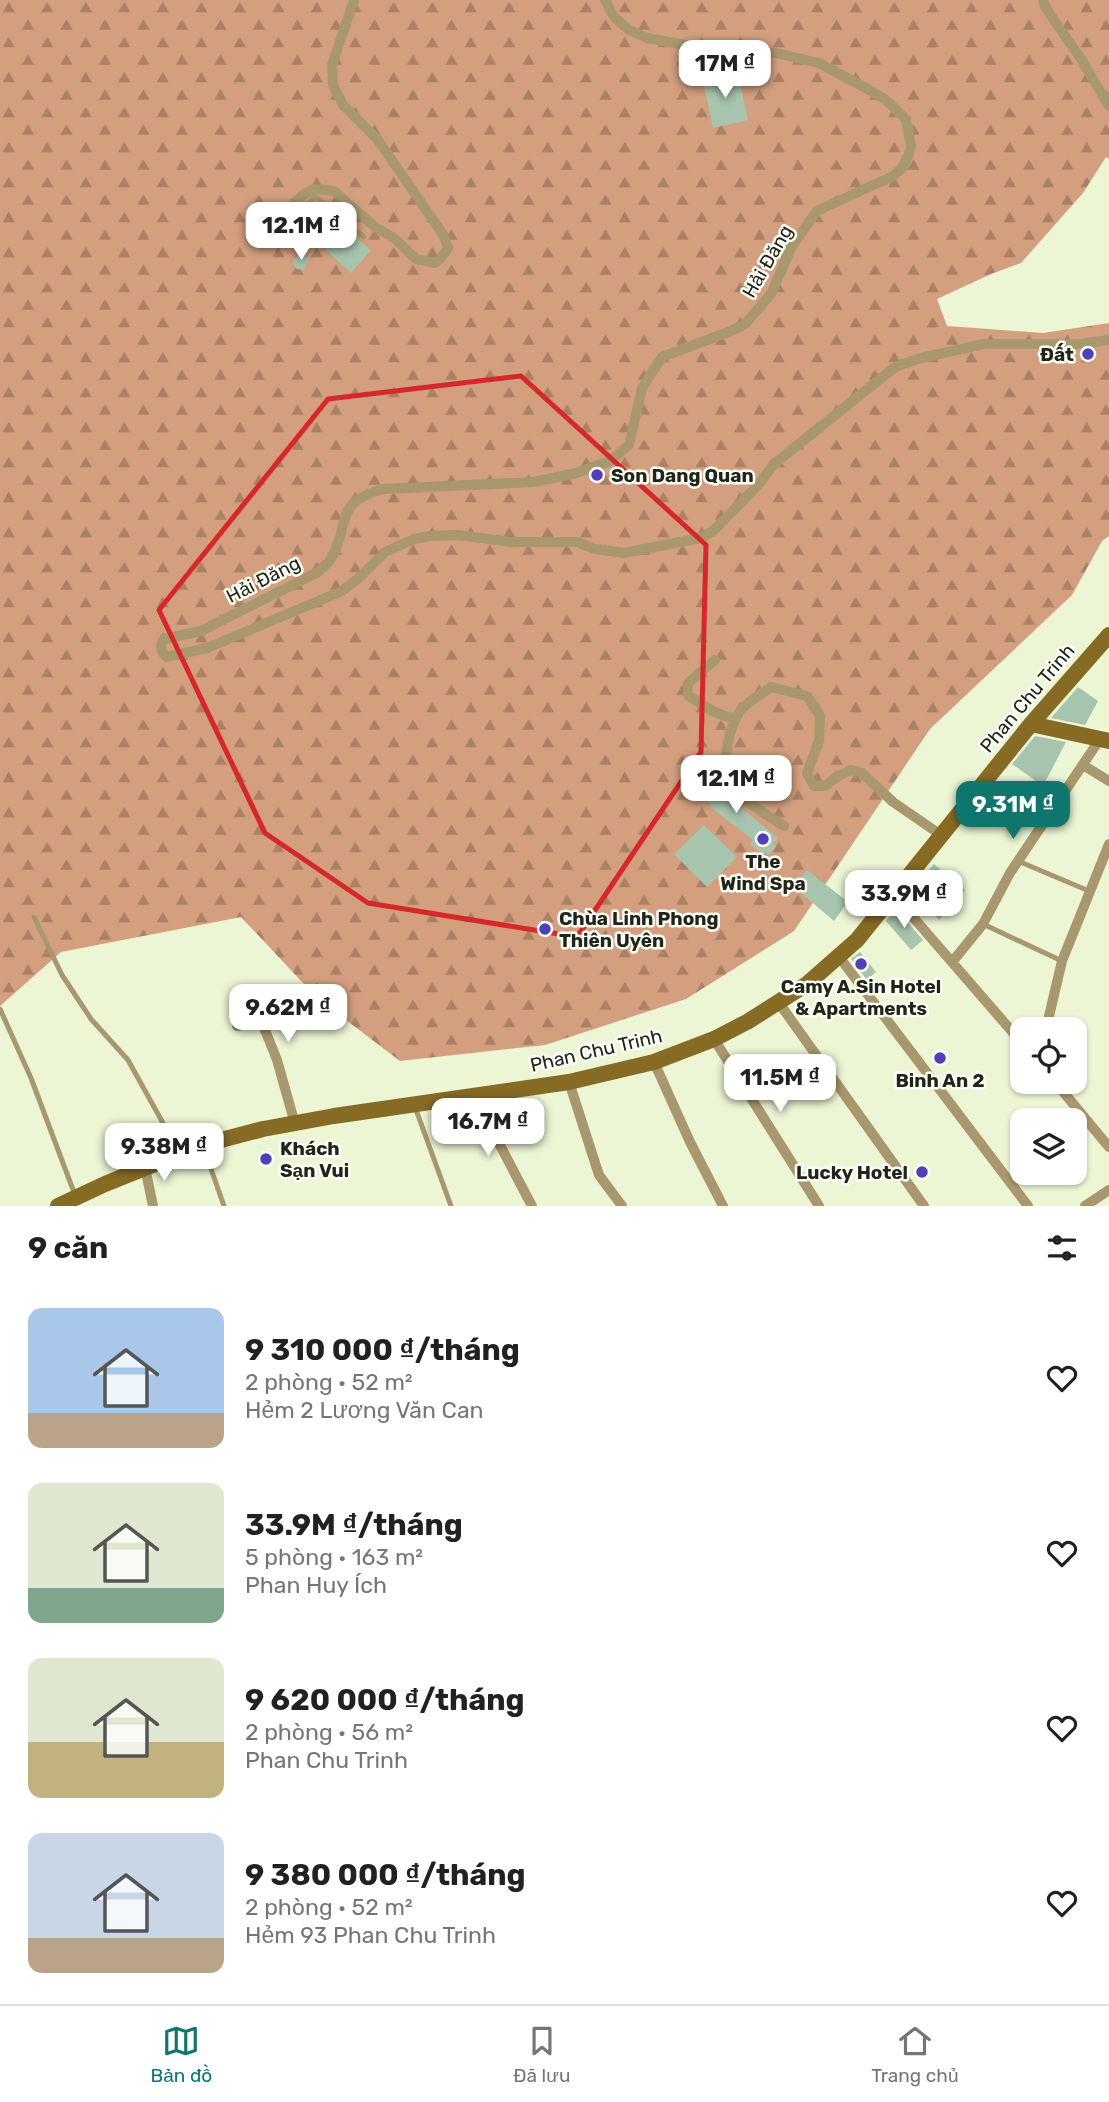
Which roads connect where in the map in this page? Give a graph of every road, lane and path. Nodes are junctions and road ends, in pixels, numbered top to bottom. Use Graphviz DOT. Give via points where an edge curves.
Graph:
graph roads {
  1 [pos="354,0"];
  2 [pos="605,0"];
  3 [pos="1043,0"];
  4 [pos="1109,106"];
  5 [pos="295,221"];
  6 [pos="364,237"];
  7 [pos="312,246"];
  8 [pos="1109,340"];
  9 [pos="1109,635"];
  10 [pos="715,660"];
  11 [pos="736,719"];
  12 [pos="1031,724"];
  13 [pos="1105,740"];
  14 [pos="1083,765"];
  15 [pos="1109,781"];
  16 [pos="784,826"];
  17 [pos="941,835"];
  18 [pos="1109,844"];
  19 [pos="1018,860"];
  20 [pos="1091,892"];
  21 [pos="893,894"];
  22 [pos="34,917"];
  23 [pos="983,924"];
  24 [pos="840,958"];
  25 [pos="953,961"];
  26 [pos="1062,961"];
  27 [pos="779,1003"];
  28 [pos="0,1009"];
  29 [pos="1049,1017"];
  30 [pos="237,1026"];
  31 [pos="1010,1029"];
  32 [pos="714,1039"];
  33 [pos="654,1062"];
  34 [pos="569,1082"];
  35 [pos="1065,1094"];
  36 [pos="480,1095"];
  37 [pos="414,1104"];
  38 [pos="295,1124"];
  39 [pos="202,1145"];
  40 [pos="1109,1147"];
  41 [pos="181,1154"];
  42 [pos="145,1167"];
  43 [pos="1109,1190"];
  44 [pos="83,1199"];
  45 [pos="58,1206"];
  46 [pos="153,1206"];
  47 [pos="224,1206"];
  48 [pos="451,1206"];
  49 [pos="531,1206"];
  50 [pos="622,1206"];
  51 [pos="723,1206"];
  52 [pos="819,1206"];
  53 [pos="923,1206"];
  54 [pos="1028,1206"];
  55 [pos="1085,1206"];
  1 -- 5 [label="street" via="332,65 333,85 343,105 378,140 448,248 435,263 416,259 334,191 314,189 303,195 291,211"];
  2 -- 8 [label="street, Hải Đăng" via="614,17 647,38 702,48 776,53 819,64 864,87 906,120 911,146 902,168 881,183 817,211 792,247 771,294 745,324 662,357 642,388 629,445 610,461 534,482 368,493 345,515 330,561 318,572 201,631 164,639 162,652 167,657 207,648 342,591 385,552 414,539 458,535 512,542 577,542 624,553 700,538 718,526 774,464 895,367 984,344"];
  3 -- 4 [label="street"];
  5 -- 6 [label="lane" via="316,196"];
  5 -- 7 [label="lane" via="292,225"];
  9 -- 12 [label="main road, Phan Chu Trinh"];
  10 -- 11 [label="street" via="688,683 688,695 719,716"];
  11 -- 16 [label="street" via="725,762 730,784"];
  11 -- 17 [label="street" via="741,709 771,688 807,696 820,716 819,741 807,773 814,786 825,786 851,770 862,773 893,802"];
  12 -- 13 [label="main road"];
  12 -- 17 [label="main road, Phan Chu Trinh"];
  13 -- 14 [label="street"];
  14 -- 15 [label="street"];
  14 -- 19 [label="street"];
  17 -- 21 [label="main road, Phan Chu Trinh"];
  18 -- 20 [label="street"];
  19 -- 20 [label="lane"];
  19 -- 23 [label="street"];
  20 -- 26 [label="street"];
  21 -- 24 [label="main road, Phan Chu Trinh"];
  21 -- 25 [label="street"];
  22 -- 41 [label="lane" via="62,975 91,1019 128,1060"];
  23 -- 25 [label="street"];
  23 -- 26 [label="lane"];
  24 -- 27 [label="main road, Phan Chu Trinh"];
  24 -- 54 [label="street"];
  25 -- 31 [label="street"];
  26 -- 29 [label="street"];
  27 -- 32 [label="main road, Phan Chu Trinh"];
  27 -- 53 [label="street"];
  28 -- 44 [label="lane"];
  30 -- 38 [label="street" via="261,1021"];
  32 -- 33 [label="main road, Phan Chu Trinh"];
  32 -- 52 [label="street"];
  33 -- 34 [label="main road, Phan Chu Trinh"];
  33 -- 51 [label="street"];
  34 -- 36 [label="main road, Phan Chu Trinh"];
  34 -- 50 [label="street" via="599,1175"];
  35 -- 40 [label="street"];
  36 -- 37 [label="main road, Phan Chu Trinh"];
  36 -- 49 [label="street" via="492,1130"];
  37 -- 38 [label="main road, Phan Chu Trinh"];
  37 -- 48 [label="lane"];
  38 -- 39 [label="main road, Phan Chu Trinh"];
  39 -- 41 [label="main road, Phan Chu Trinh"];
  39 -- 47 [label="lane"];
  41 -- 42 [label="main road, Phan Chu Trinh"];
  42 -- 44 [label="main road, Phan Chu Trinh"];
  42 -- 46 [label="street"];
  43 -- 55 [label="street"];
  44 -- 45 [label="main road, Phan Chu Trinh"];
}
